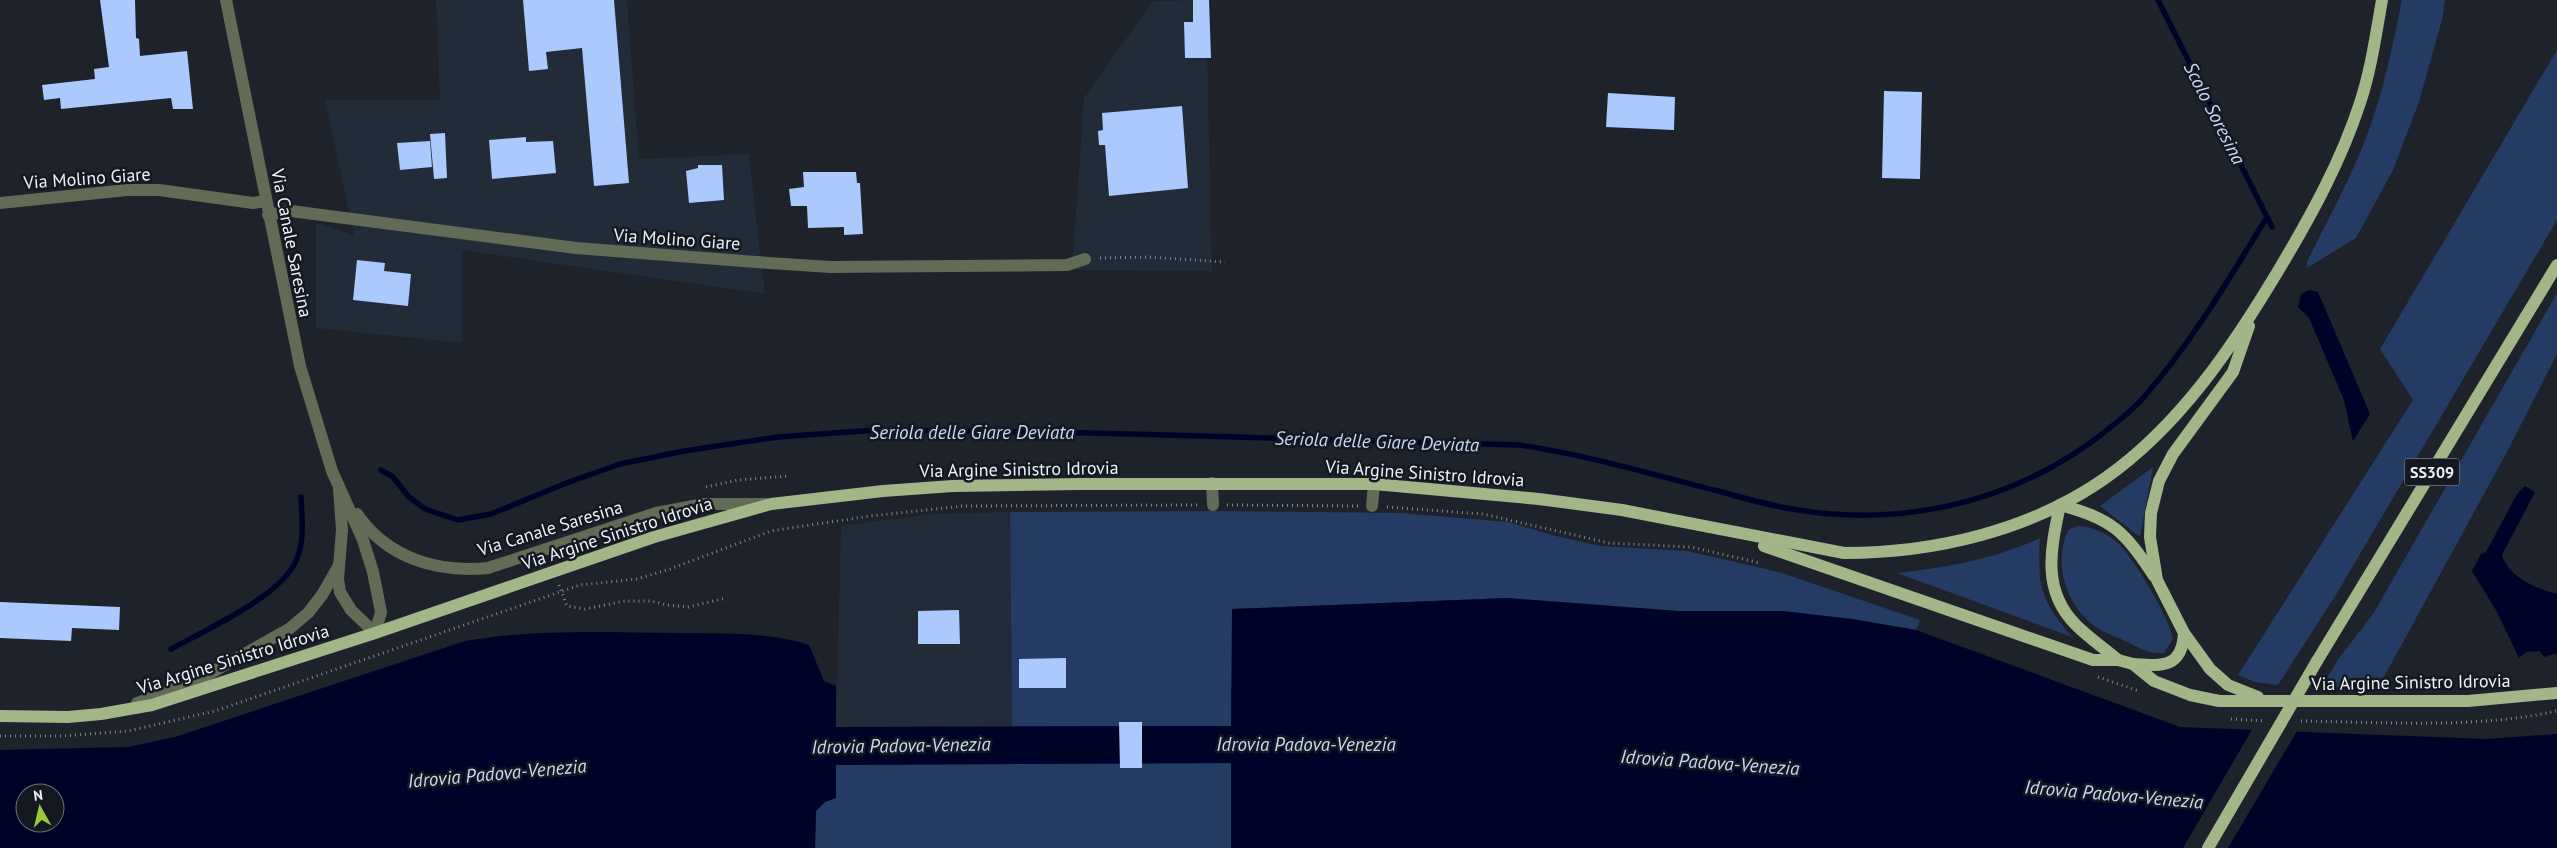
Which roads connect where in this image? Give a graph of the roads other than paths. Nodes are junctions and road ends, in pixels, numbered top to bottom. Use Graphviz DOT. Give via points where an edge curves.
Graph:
graph roads {
  1 [pos="226,0"];
  2 [pos="2382,0"];
  3 [pos="266,201"];
  4 [pos="0,203"];
  5 [pos="268,215"];
  6 [pos="1085,259"];
  7 [pos="2557,265"];
  8 [pos="2254,312"];
  9 [pos="1212,483"];
  10 [pos="1374,484"];
  11 [pos="339,489"];
  12 [pos="771,504"];
  13 [pos="1213,505"];
  14 [pos="2060,505"];
  15 [pos="1372,506"];
  16 [pos="1713,529"];
  17 [pos="339,564"];
  18 [pos="2157,580"];
  19 [pos="375,633"];
  20 [pos="2184,633"];
  21 [pos="2118,660"];
  22 [pos="2133,664"];
  23 [pos="2557,693"];
  24 [pos="2265,700"];
  25 [pos="101,714"];
  26 [pos="0,716"];
  27 [pos="2208,848"];
  1 -- 3 [label="street, Via Canale Saresina"];
  2 -- 8 [label="main road" via="2360,103 2323,192"];
  3 -- 4 [label="street, Via Molino Giare" via="253,203 166,191 127,190"];
  3 -- 5 [label="street, Via Canale Saresina"];
  5 -- 6 [label="street, Via Molino Giare" via="291,211 576,248 830,267 1067,265"];
  5 -- 11 [label="street, Via Canale Saresina" via="300,366"];
  7 -- 27 [label="main road, SS309, bridge" via="2317,661"];
  8 -- 14 [label="main road" via="2204,381 2146,445 2104,479"];
  8 -- 18 [label="main road" via="2233,372 2173,454 2159,481 2151,513 2150,538"];
  9 -- 10 [label="main road, Via Argine Sinistro Idrovia"];
  9 -- 12 [label="main road, Via Argine Sinistro Idrovia" via="953,486"];
  9 -- 13 [label="street"];
  10 -- 15 [label="street"];
  10 -- 16 [label="main road, Via Argine Sinistro Idrovia" via="1540,499 1622,510"];
  11 -- 12 [label="street, Via Canale Saresina" via="362,522 396,552 434,567 459,570 488,568 656,513 704,504"];
  11 -- 17 [label="street, Via Canale Saresina" via="342,530"];
  11 -- 19 [label="street, Via Canale Saresina" via="363,540 373,572 381,612"];
  12 -- 19 [label="main road, Via Argine Sinistro Idrovia" via="654,537"];
  14 -- 16 [label="main road, Via Argine Sinistro Idrovia" via="1973,538 1880,553 1821,550"];
  14 -- 18 [label="main road" via="2087,512 2111,524 2132,543"];
  14 -- 21 [label="main road" via="2050,552 2056,593 2075,625"];
  16 -- 21 [label="main road" via="2093,660"];
  17 -- 19 [label="street, Via Canale Saresina" via="339,585 345,600"];
  17 -- 25 [label="street, Via Canale Saresina" via="322,596 280,634 200,679 152,699"];
  18 -- 20 [label="main road"];
  19 -- 25 [label="main road, Via Argine Sinistro Idrovia" via="188,696"];
  20 -- 22 [label="main road" via="2180,652 2168,664"];
  20 -- 24 [label="main road" via="2210,669 2228,685"];
  21 -- 22 [label="main road"];
  22 -- 24 [label="main road, Via Argine Sinistro Idrovia" via="2154,681 2190,695 2219,701"];
  23 -- 24 [label="main road, Via Argine Sinistro Idrovia" via="2448,701"];
  25 -- 26 [label="main road, Via Argine Sinistro Idrovia"];
}
